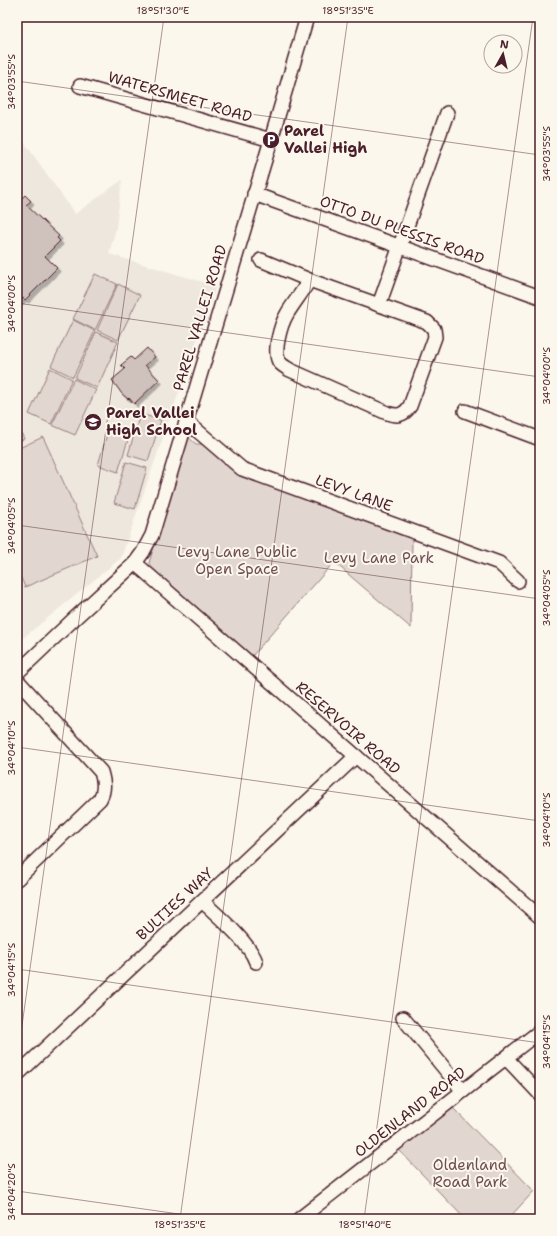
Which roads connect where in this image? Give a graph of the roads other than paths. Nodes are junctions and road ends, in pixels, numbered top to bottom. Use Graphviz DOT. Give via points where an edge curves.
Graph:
graph roads {
  1 [pos="307,17"];
  2 [pos="80,86"];
  3 [pos="447,113"];
  4 [pos="271,140"];
  5 [pos="254,194"];
  6 [pos="399,246"];
  7 [pos="261,260"];
  8 [pos="309,280"];
  9 [pos="540,297"];
  10 [pos="378,305"];
  11 [pos="465,411"];
  12 [pos="186,421"];
  13 [pos="540,439"];
  14 [pos="135,563"];
  15 [pos="518,581"];
  16 [pos="17,673"];
  17 [pos="17,680"];
  18 [pos="356,756"];
  19 [pos="17,879"];
  20 [pos="202,901"];
  21 [pos="540,918"];
  22 [pos="256,962"];
  23 [pos="403,1018"];
  24 [pos="540,1031"];
  25 [pos="506,1058"];
  26 [pos="17,1075"];
  27 [pos="463,1091"];
  28 [pos="540,1094"];
  29 [pos="299,1219"];
  1 -- 4 [label="street, PAREL VALLEI ROAD"];
  2 -- 4 [label="street, WATERSMEET ROAD"];
  3 -- 6 [label="street"];
  4 -- 5 [label="street, PAREL VALLEI ROAD"];
  5 -- 6 [label="street, OTTO DU PLESSIS ROAD"];
  5 -- 12 [label="street, PAREL VALLEI ROAD"];
  6 -- 9 [label="street, OTTO DU PLESSIS ROAD"];
  6 -- 10 [label="street"];
  7 -- 8 [label="street"];
  8 -- 10 [label="street"];
  8 -- 10 [label="street" via="281,327 276,352 280,362 290,370 387,414 400,415 410,406 435,332 432,325 427,322"];
  11 -- 13 [label="street"];
  12 -- 14 [label="street, PAREL VALLEI ROAD" via="152,535"];
  12 -- 15 [label="street, LEVY LANE" via="242,469 499,563"];
  14 -- 16 [label="street, PAREL VALLEI ROAD"];
  14 -- 18 [label="street, RESERVOIR ROAD"];
  17 -- 19 [label="street" via="101,772 104,780 100,799"];
  18 -- 20 [label="street, BULTIES WAY"];
  18 -- 21 [label="street, RESERVOIR ROAD"];
  20 -- 22 [label="street" via="246,945"];
  20 -- 26 [label="street, BULTIES WAY"];
  23 -- 27 [label="street"];
  24 -- 25 [label="street, OLDENLAND ROAD"];
  25 -- 27 [label="street, OLDENLAND ROAD"];
  25 -- 28 [label="street"];
  27 -- 29 [label="street, OLDENLAND ROAD"];
}
